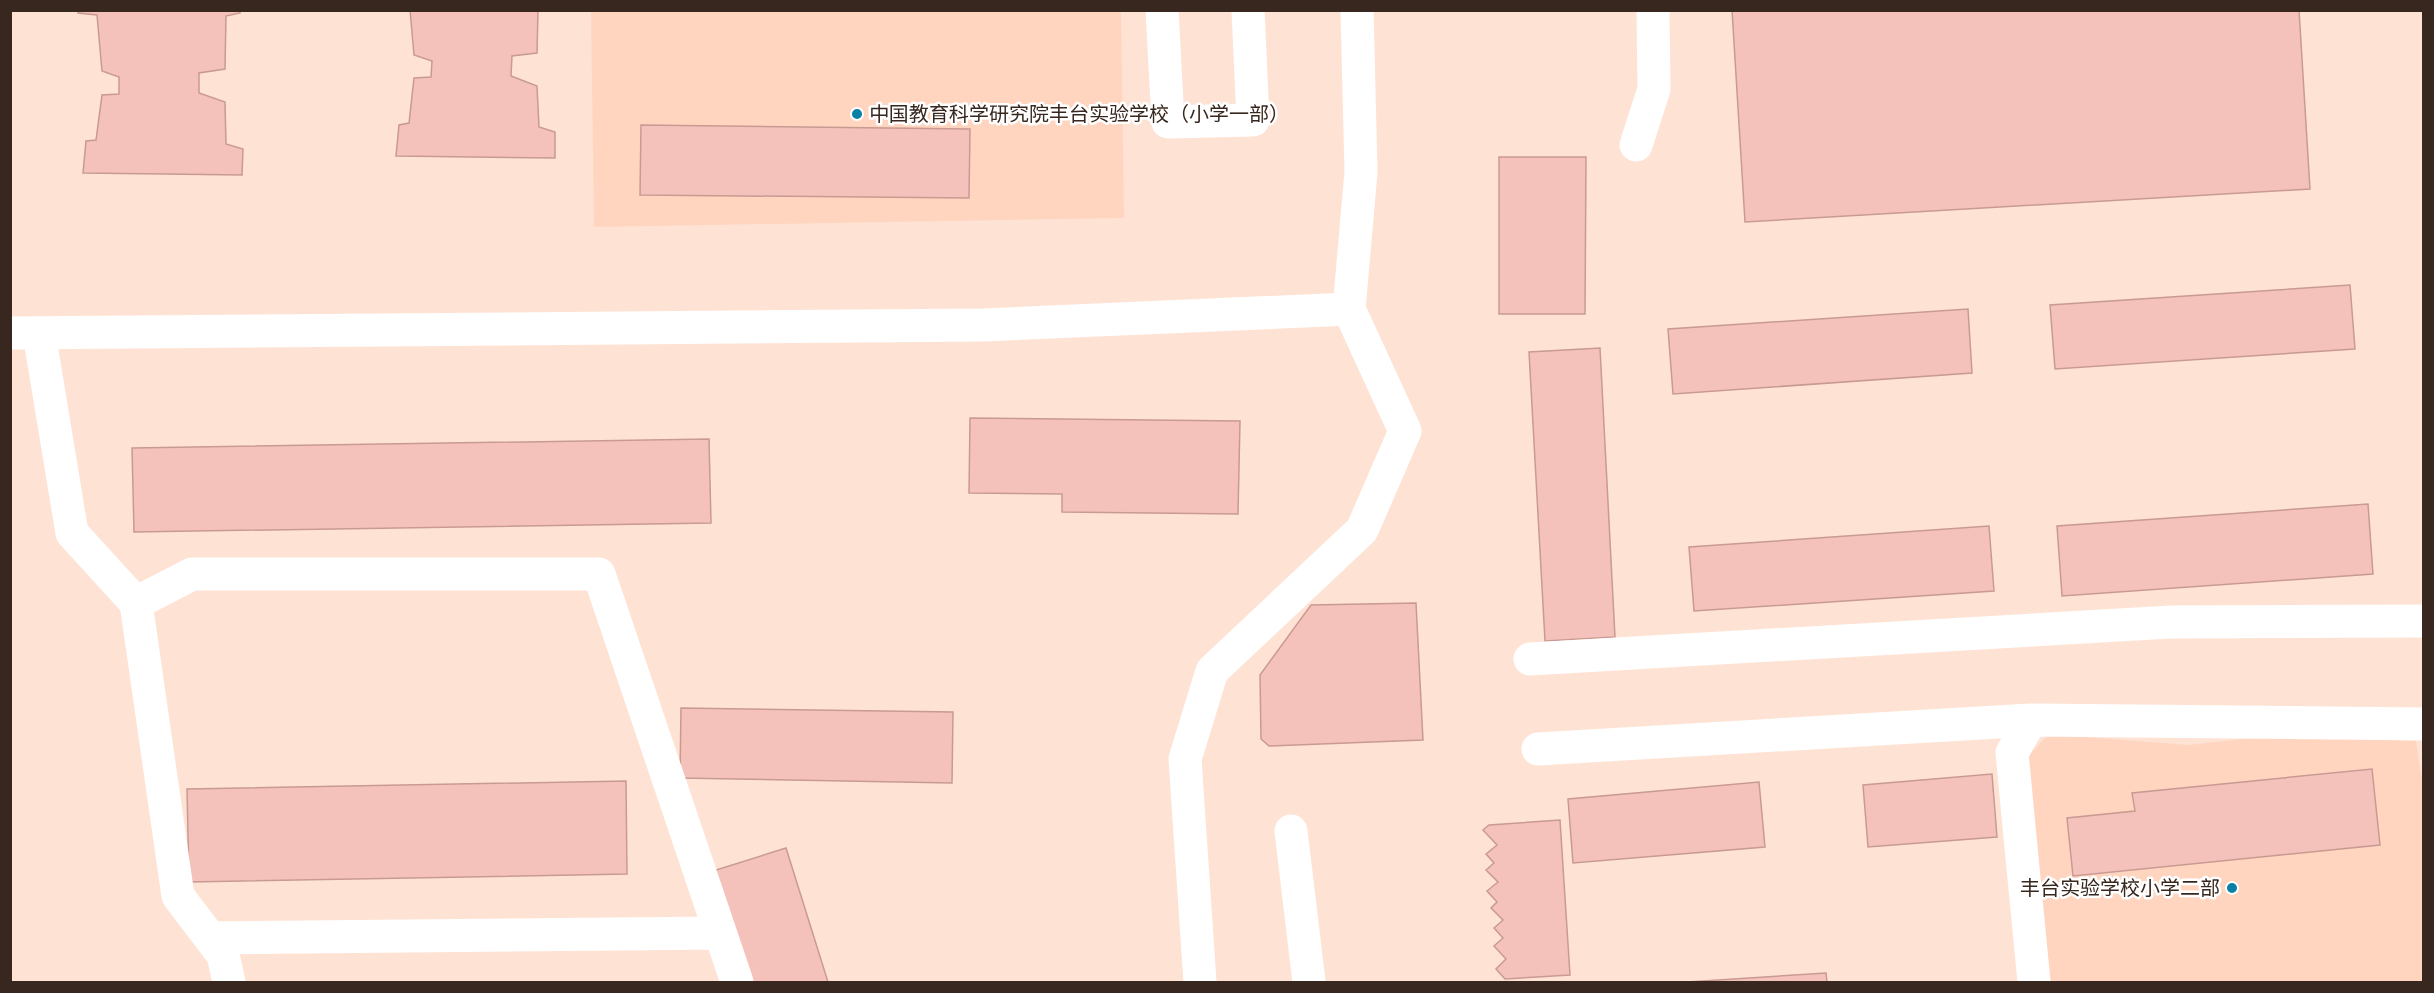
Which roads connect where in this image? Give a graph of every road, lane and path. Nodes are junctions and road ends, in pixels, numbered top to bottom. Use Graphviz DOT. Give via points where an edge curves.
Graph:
graph roads {
  1 [pos="1162,10"];
  2 [pos="1248,10"];
  3 [pos="1357,10"];
  4 [pos="1653,10"];
  5 [pos="1636,145"];
  6 [pos="1348,309"];
  7 [pos="25,333"];
  8 [pos="136,603"];
  9 [pos="2424,621"];
  10 [pos="1530,659"];
  11 [pos="2031,720"];
  12 [pos="2424,724"];
  13 [pos="1538,749"];
  14 [pos="1291,831"];
  15 [pos="720,933"];
  16 [pos="210,938"];
  17 [pos="229,982"];
  18 [pos="737,982"];
  19 [pos="1200,982"];
  20 [pos="1308,982"];
  21 [pos="2034,982"];
  1 -- 2 [label="street" via="1168,122 1253,120"];
  3 -- 6 [label="street" via="1361,172"];
  4 -- 5 [label="street" via="1654,90"];
  6 -- 7 [label="street" via="984,325"];
  6 -- 19 [label="street" via="1405,431 1362,530 1212,671 1185,759"];
  7 -- 8 [label="street" via="72,533"];
  8 -- 15 [label="street" via="192,574 599,574"];
  8 -- 16 [label="street" via="178,896"];
  9 -- 10 [label="street" via="2171,622"];
  11 -- 12 [label="street"];
  11 -- 13 [label="street"];
  11 -- 21 [label="street" via="2012,753"];
  14 -- 20 [label="street"];
  15 -- 16 [label="street"];
  15 -- 18 [label="street"];
  16 -- 17 [label="street" via="222,955"];
}
